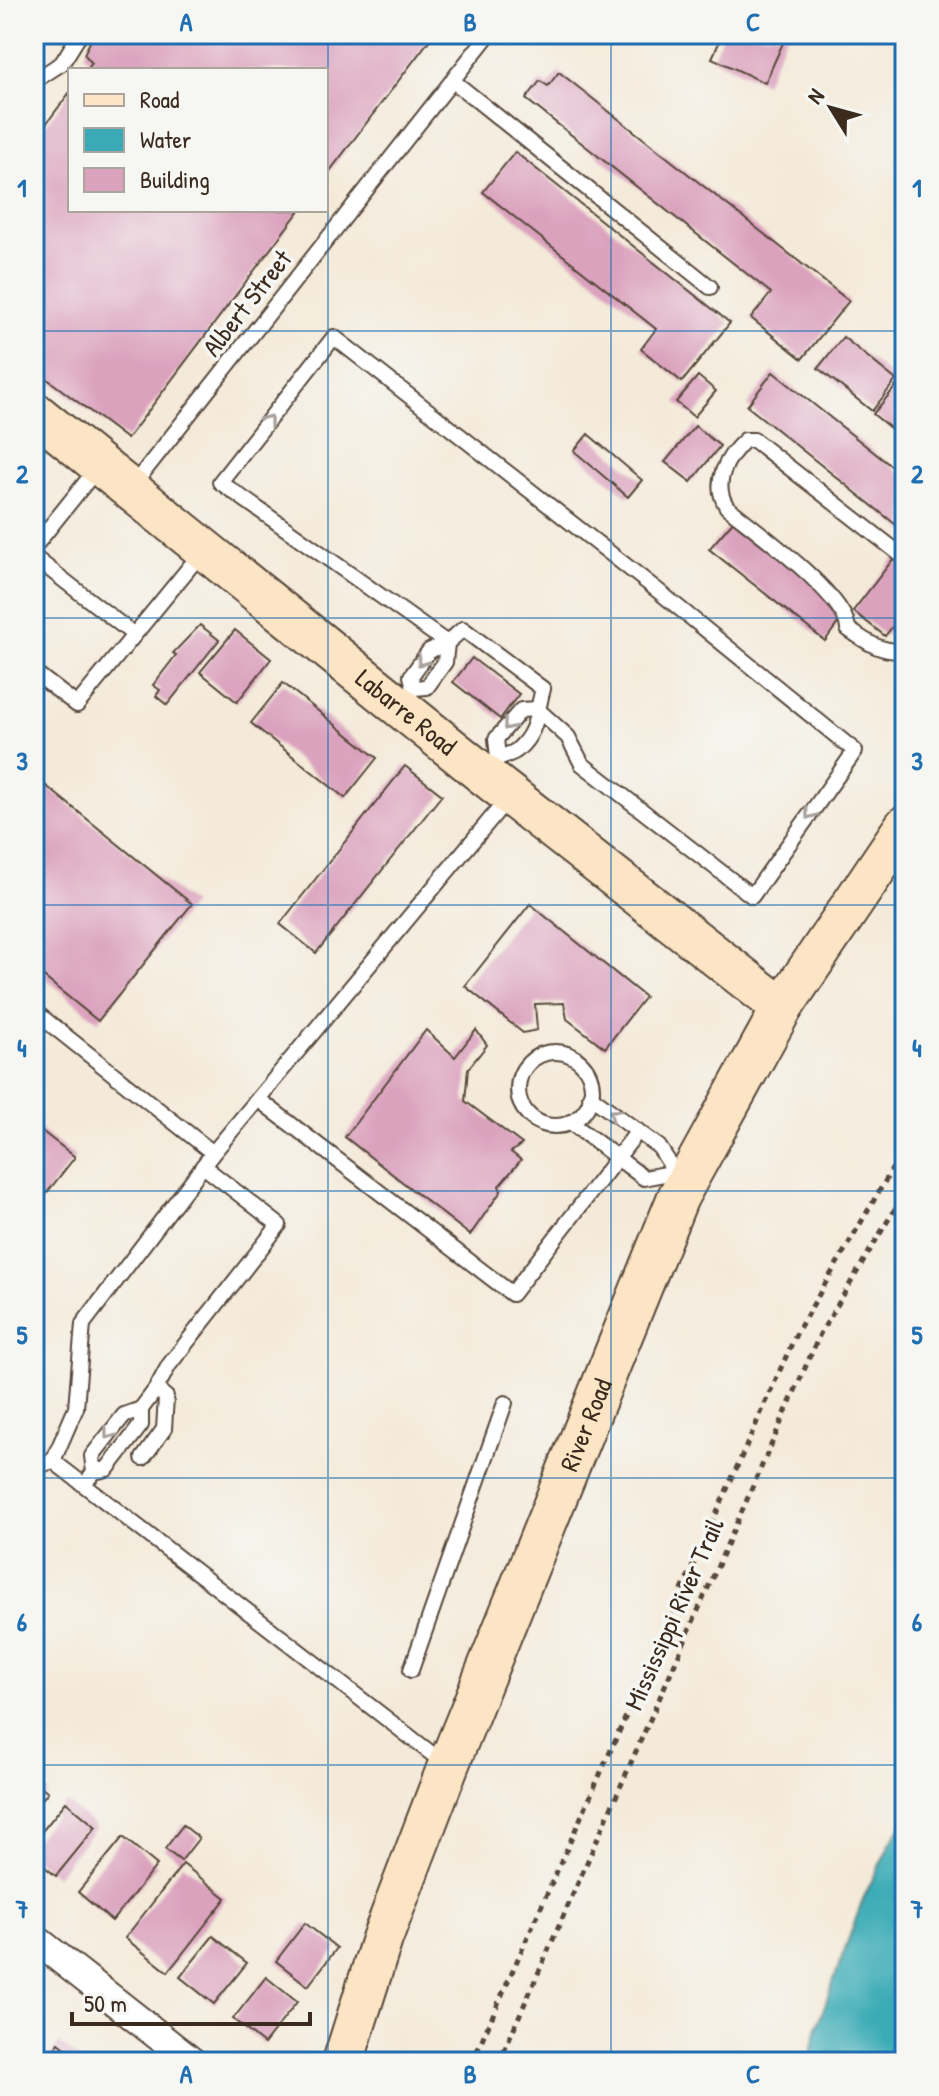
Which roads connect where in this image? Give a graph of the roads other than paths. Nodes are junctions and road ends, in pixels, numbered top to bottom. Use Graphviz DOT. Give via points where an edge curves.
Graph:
graph roads {
  1 [pos="80,34"];
  2 [pos="489,34"];
  3 [pos="34,81"];
  4 [pos="453,81"];
  5 [pos="710,287"];
  6 [pos="34,412"];
  7 [pos="100,464"];
  8 [pos="131,488"];
  9 [pos="34,547"];
  10 [pos="205,548"];
  11 [pos="34,557"];
  12 [pos="905,558"];
  13 [pos="133,634"];
  14 [pos="447,643"];
  15 [pos="905,651"];
  16 [pos="34,672"];
  17 [pos="407,697"];
  18 [pos="537,709"];
  19 [pos="497,775"];
  20 [pos="905,826"];
  21 [pos="782,1008"];
  22 [pos="34,1011"];
  23 [pos="590,1096"];
  24 [pos="258,1099"];
  25 [pos="570,1122"];
  26 [pos="638,1131"];
  27 [pos="213,1153"];
  28 [pos="617,1158"];
  29 [pos="203,1166"];
  30 [pos="681,1176"];
  31 [pos="156,1389"];
  32 [pos="505,1403"];
  33 [pos="143,1458"];
  34 [pos="53,1461"];
  35 [pos="34,1467"];
  36 [pos="84,1485"];
  37 [pos="411,1670"];
  38 [pos="448,1766"];
  39 [pos="34,1938"];
  40 [pos="192,2062"];
  41 [pos="343,2062"];
  1 -- 3 [label="lane" via="62,63"];
  2 -- 4 [label="lane, Albert Street"];
  4 -- 5 [label="lane"];
  4 -- 8 [label="lane, Albert Street"];
  6 -- 7 [label="main road, Labarre Road"];
  7 -- 8 [label="main road, Labarre Road"];
  7 -- 9 [label="lane"];
  8 -- 10 [label="main road, Labarre Road"];
  10 -- 13 [label="lane"];
  10 -- 17 [label="main road, Labarre Road"];
  11 -- 13 [label="lane"];
  12 -- 15 [label="lane" via="754,440 745,440 724,466 720,486 727,507 824,588 848,619 848,629 873,647"];
  13 -- 16 [label="lane" via="77,705"];
  14 -- 17 [label="lane" via="445,662 427,687"];
  14 -- 18 [label="lane" via="463,629 489,648 543,689"];
  14 -- 18 [label="lane, one-way" via="220,482 334,337 855,751 752,896 582,764 568,737"];
  17 -- 19 [label="main road, Labarre Road"];
  18 -- 19 [label="lane" via="537,725"];
  18 -- 19 [label="lane, one-way" via="521,710 496,739"];
  19 -- 21 [label="main road, Labarre Road"];
  19 -- 24 [label="lane"];
  20 -- 21 [label="main road, River Road"];
  21 -- 30 [label="main road, River Road"];
  22 -- 27 [label="lane"];
  23 -- 25 [label="lane" via="583,1113"];
  23 -- 25 [label="lane" via="586,1069 567,1054 544,1054 525,1068 518,1091 527,1114 549,1125"];
  26 -- 23 [label="lane, one-way"];
  24 -- 27 [label="lane"];
  24 -- 28 [label="lane" via="512,1294"];
  25 -- 28 [label="lane"];
  26 -- 28 [label="lane"];
  26 -- 30 [label="lane" via="659,1147"];
  27 -- 29 [label="lane"];
  28 -- 30 [label="lane" via="644,1178"];
  29 -- 31 [label="lane" via="279,1225"];
  29 -- 34 [label="lane" via="83,1324 76,1408"];
  30 -- 38 [label="main road, River Road" via="672,1211"];
  31 -- 33 [label="lane" via="166,1397 164,1429"];
  31 -- 36 [label="lane" via="141,1409 141,1425 107,1469 94,1472"];
  32 -- 37 [label="lane"];
  34 -- 35 [label="lane"];
  34 -- 36 [label="lane"];
  36 -- 38 [label="lane"];
  38 -- 41 [label="main road, River Road" via="382,1939"];
  39 -- 40 [label="street"];
}
